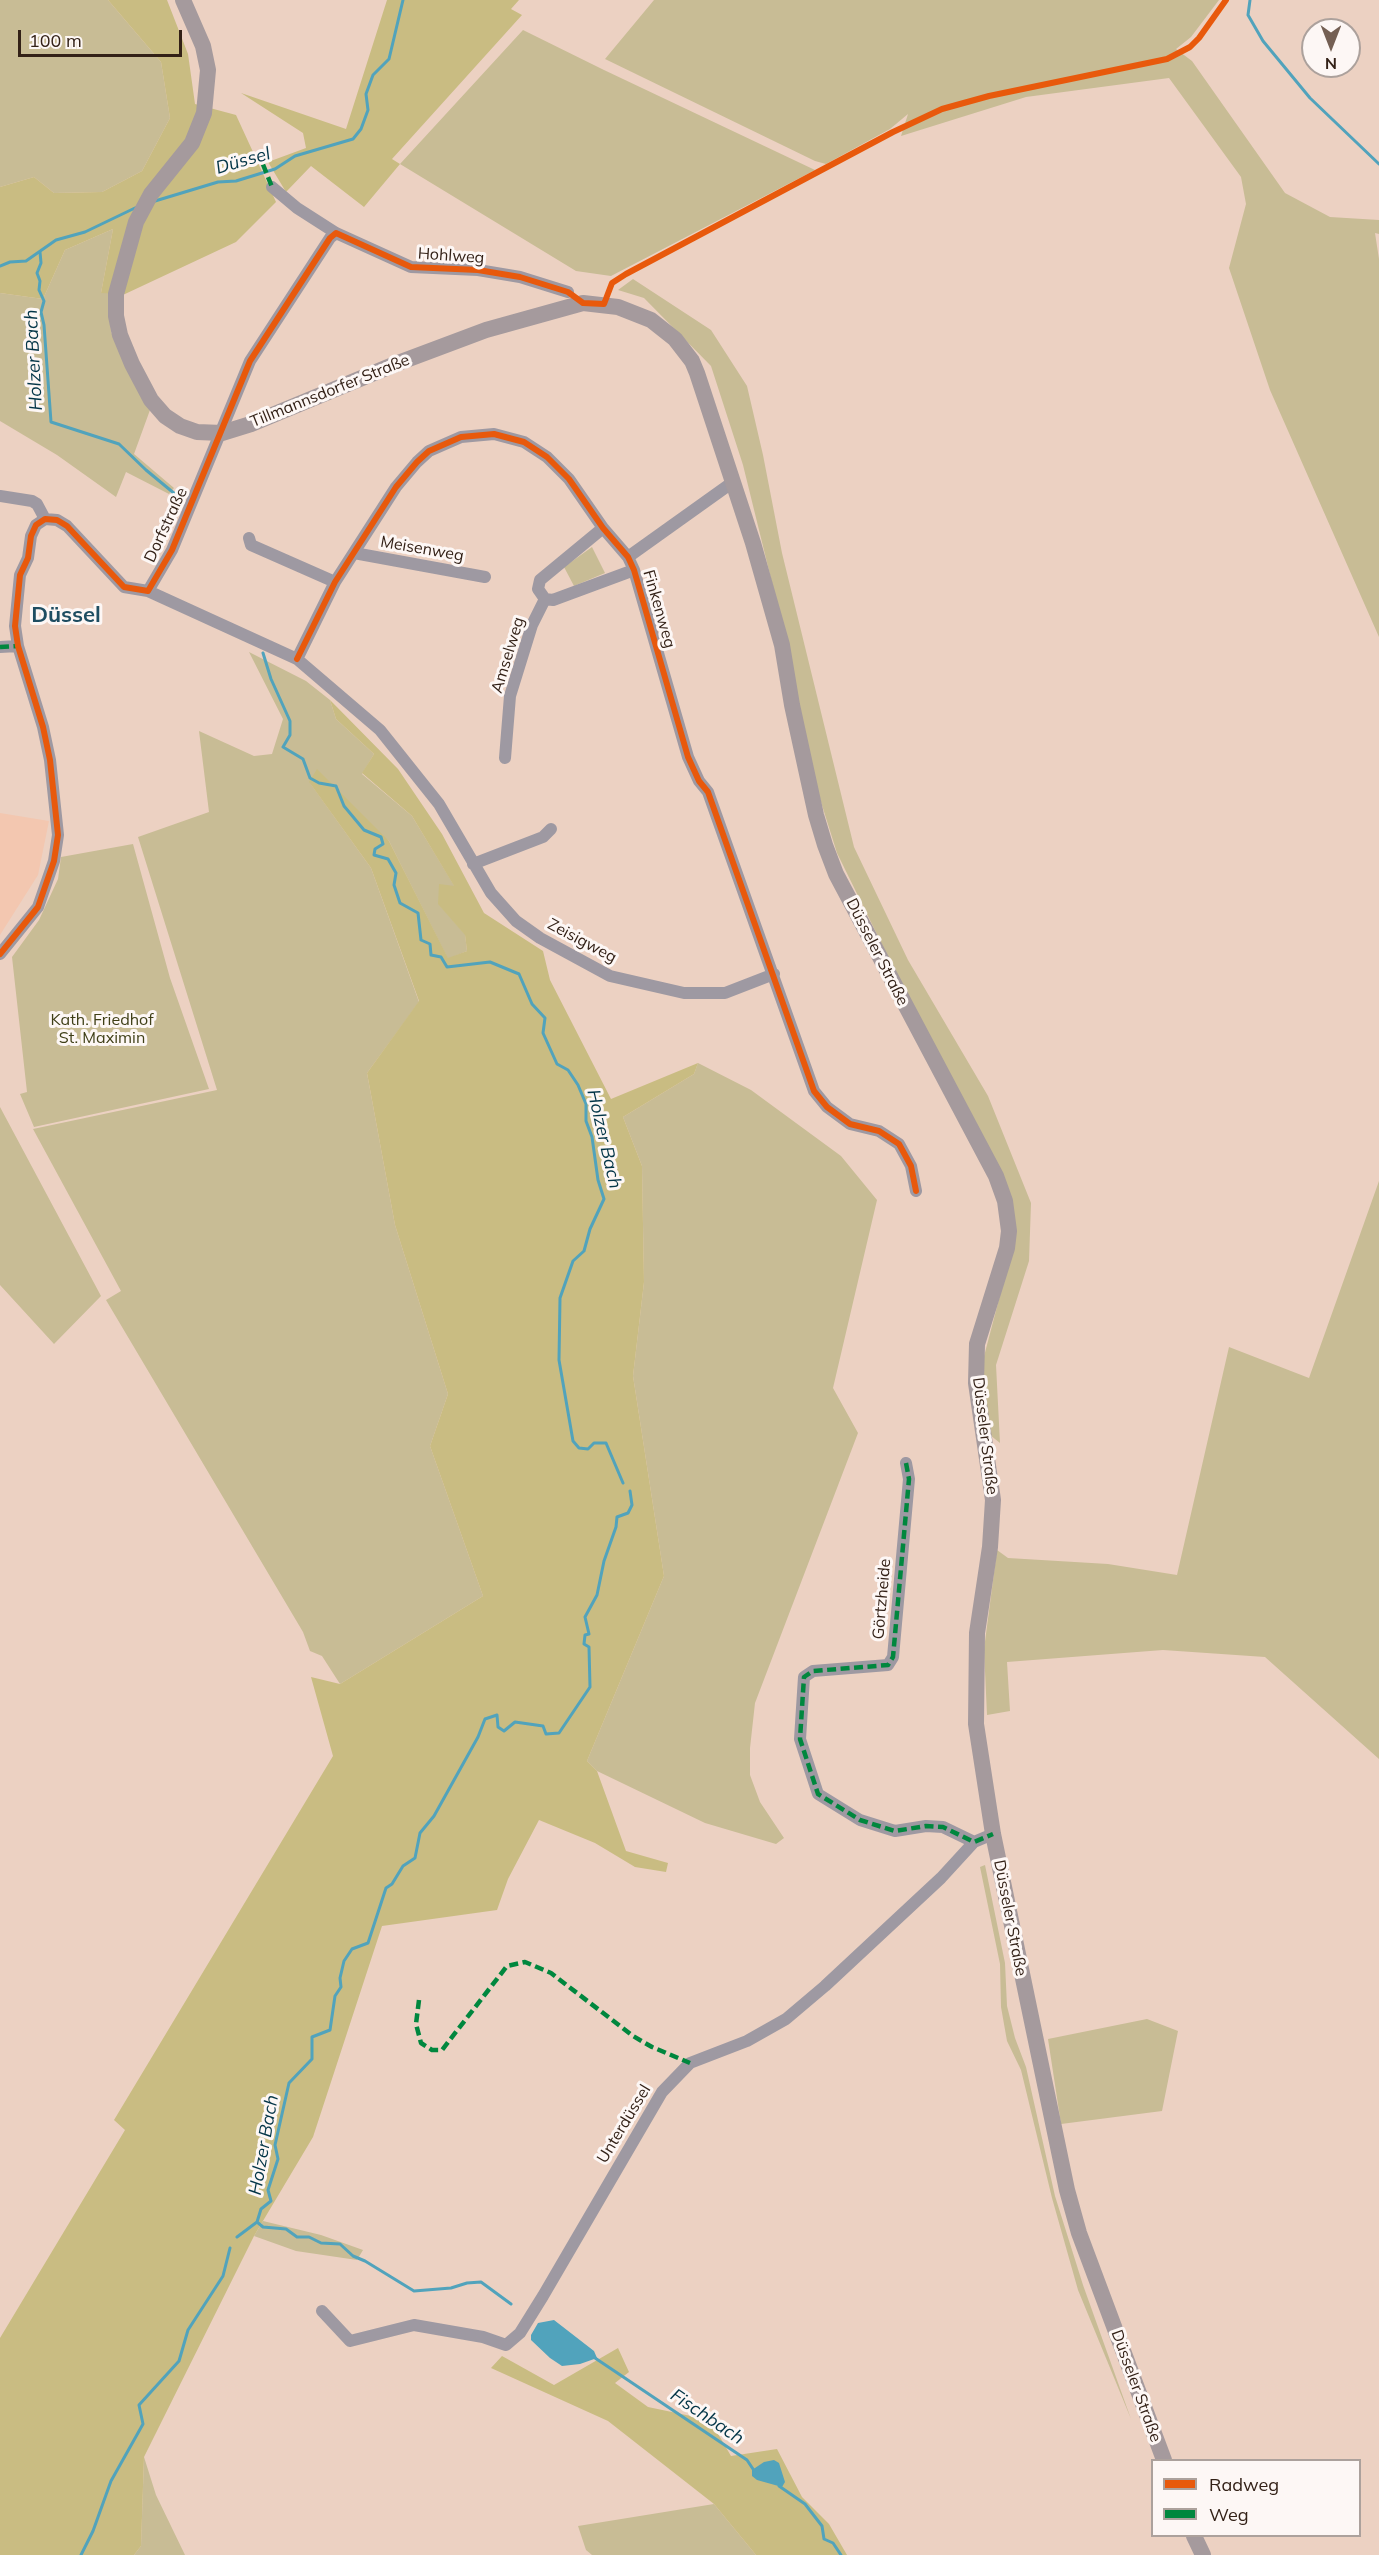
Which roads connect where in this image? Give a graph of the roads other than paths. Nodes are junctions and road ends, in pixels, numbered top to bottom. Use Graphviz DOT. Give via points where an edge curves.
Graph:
graph roads {
  1 [pos="183,0"];
  2 [pos="272,187"];
  3 [pos="336,233"];
  4 [pos="568,292"];
  5 [pos="222,433"];
  6 [pos="733,482"];
  7 [pos="0,496"];
  8 [pos="45,519"];
  9 [pos="603,528"];
  10 [pos="249,538"];
  11 [pos="354,554"];
  12 [pos="628,557"];
  13 [pos="634,570"];
  14 [pos="485,577"];
  15 [pos="335,582"];
  16 [pos="148,591"];
  17 [pos="545,599"];
  18 [pos="18,646"];
  19 [pos="0,647"];
  20 [pos="297,659"];
  21 [pos="505,758"];
  22 [pos="551,830"];
  23 [pos="473,864"];
  24 [pos="0,954"];
  25 [pos="774,974"];
  26 [pos="916,1191"];
  27 [pos="906,1463"];
  28 [pos="993,1834"];
  29 [pos="974,1842"];
  30 [pos="322,2311"];
  31 [pos="1164,2459"];
  32 [pos="1195,2537"];
  33 [pos="1203,2555"];
  1 -- 5 [label="main road, Tillmannsdorfer Straße" via="203,46 208,70 204,113 192,143 151,194 136,222 116,294 116,315 132,364 165,416 197,432"];
  2 -- 3 [label="street, Hohlweg"];
  3 -- 4 [label="street, Hohlweg" via="411,267 489,272"];
  3 -- 5 [label="street, Dorfstraße" via="250,361"];
  5 -- 6 [label="main road, Tillmannsdorfer Straße" via="486,330 583,303 604,304 651,320 686,352 697,372"];
  5 -- 16 [label="street, Dorfstraße" via="172,550"];
  6 -- 12 [label="street, Finkenweg"];
  6 -- 28 [label="main road, Düsseler Straße" via="782,645 825,845 836,874 996,1176 1005,1201 1007,1248 977,1344 976,1383 993,1500 977,1633 976,1724"];
  7 -- 8 [label="street" via="32,501"];
  8 -- 16 [label="street" via="67,526 124,587"];
  8 -- 18 [label="street" via="36,525 31,536 28,558 20,575 14,616"];
  9 -- 11 [label="street, Finkenweg" via="563,472 540,451 504,436 470,434 440,445 417,462"];
  9 -- 12 [label="street, Finkenweg"];
  9 -- 17 [label="street" via="540,580 538,589"];
  10 -- 15 [label="street" via="251,545"];
  11 -- 14 [label="street, Meisenweg"];
  11 -- 15 [label="street, Finkenweg"];
  12 -- 13 [label="street, Finkenweg"];
  13 -- 17 [label="street" via="553,600"];
  13 -- 25 [label="street, Finkenweg" via="688,757 708,792"];
  15 -- 20 [label="street, Finkenweg"];
  16 -- 20 [label="street"];
  17 -- 21 [label="street, Amselweg" via="532,626 510,696"];
  18 -- 19 [label="street"];
  18 -- 24 [label="street" via="44,727 58,835 54,861 38,907"];
  20 -- 23 [label="street, Zeisigweg" via="380,730 439,804"];
  22 -- 23 [label="street" via="543,837"];
  23 -- 25 [label="street, Zeisigweg" via="491,893 516,921 610,976 684,993 725,993"];
  25 -- 26 [label="street, Finkenweg" via="814,1091 827,1107 850,1124 879,1131 898,1144 911,1166"];
  27 -- 29 [label="street, Görtzheide" via="909,1479 893,1657 888,1665 813,1671 804,1677 800,1739 818,1794 860,1820 895,1831 943,1827"];
  28 -- 29 [label="street"];
  28 -- 31 [label="main road, Düsseler Straße" via="1067,2190 1079,2233"];
  29 -- 30 [label="street, Unterdüssel" via="942,1878 786,2019 747,2041 690,2063 662,2092 543,2296 520,2333 506,2345 414,2325 350,2341"];
  32 -- 33 [label="main road"];
}
